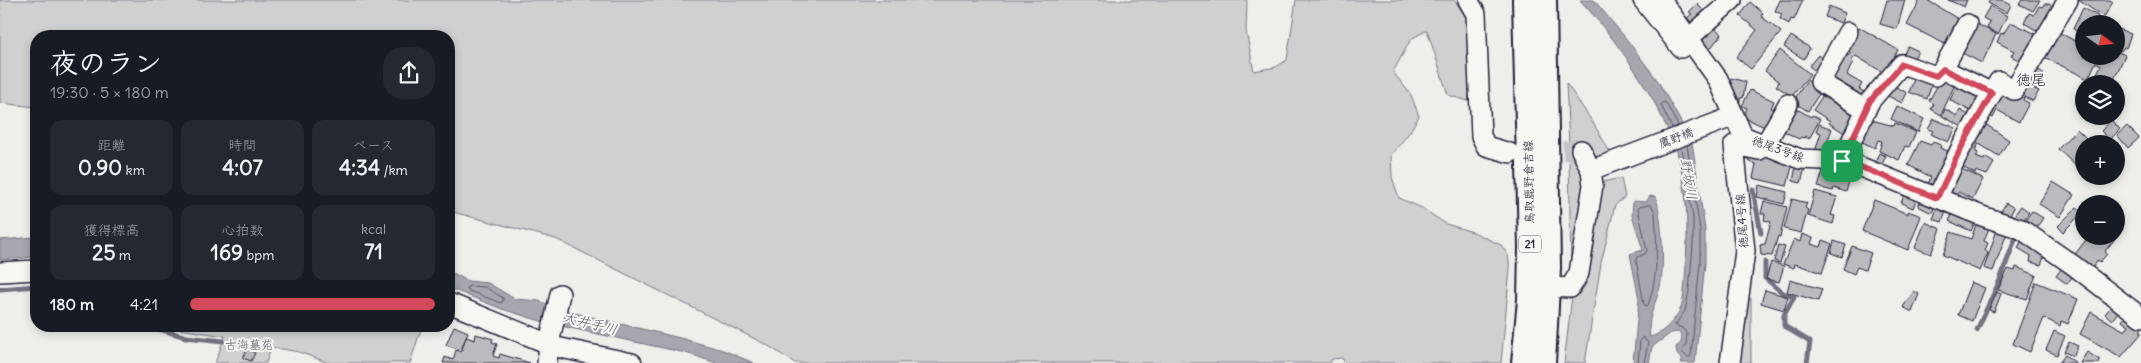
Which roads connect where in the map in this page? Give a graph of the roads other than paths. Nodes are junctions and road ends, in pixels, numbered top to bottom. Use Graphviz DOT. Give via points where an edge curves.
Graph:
graph roads {
  1 [pos="1468,0"];
  2 [pos="1524,0"];
  3 [pos="1545,0"];
  4 [pos="1643,0"];
  5 [pos="1661,0"];
  6 [pos="1732,0"];
  7 [pos="2068,0"];
  8 [pos="1967,24"];
  9 [pos="1848,32"];
  10 [pos="1689,38"];
  11 [pos="1943,69"];
  12 [pos="1992,93"];
  13 [pos="1788,104"];
  14 [pos="1866,110"];
  15 [pos="1724,120"];
  16 [pos="1538,125"];
  17 [pos="1734,145"];
  18 [pos="1765,145"];
  19 [pos="1581,150"];
  20 [pos="1510,153"];
  21 [pos="1800,159"];
  22 [pos="1842,161"];
  23 [pos="1591,170"];
  24 [pos="1937,198"];
  25 [pos="30,270"];
  26 [pos="0,272"];
  27 [pos="1549,288"];
  28 [pos="560,294"];
  29 [pos="455,305"];
  30 [pos="2141,317"];
  31 [pos="549,344"];
  32 [pos="547,363"];
  33 [pos="632,363"];
  34 [pos="1523,363"];
  35 [pos="1544,363"];
  36 [pos="1730,363"];
  1 -- 20 [label="street" via="1476,14 1481,136 1486,146"];
  2 -- 16 [label="main road, 鳥取鹿野倉吉線 / 21"];
  3 -- 16 [label="main road, 鳥取鹿野倉吉線 / 21"];
  4 -- 15 [label="street, 徳尾4号線" via="1709,88"];
  5 -- 10 [label="street, 徳尾3号線"];
  6 -- 10 [label="street"];
  7 -- 12 [label="street" via="2014,90 1998,82"];
  8 -- 11 [label="street"];
  9 -- 14 [label="street" via="1820,82"];
  10 -- 18 [label="street, 徳尾3号線" via="1718,79 1743,136"];
  11 -- 12 [label="street"];
  11 -- 14 [label="street" via="1936,76 1902,64"];
  12 -- 24 [label="street"];
  13 -- 18 [label="street"];
  14 -- 22 [label="street"];
  15 -- 17 [label="street, 徳尾4号線"];
  15 -- 23 [label="street, 鷹野橋"];
  16 -- 27 [label="main road, 鳥取鹿野倉吉線 / 21"];
  16 -- 34 [label="main road, 鳥取鹿野倉吉線 / 21"];
  17 -- 21 [label="street"];
  17 -- 36 [label="street, 徳尾4号線" via="1745,251"];
  18 -- 21 [label="street, 徳尾3号線"];
  19 -- 23 [label="street"];
  21 -- 22 [label="street, 徳尾3号線"];
  22 -- 24 [label="street, 徳尾3号線"];
  23 -- 27 [label="street" via="1593,185 1579,273 1570,288"];
  24 -- 30 [label="street, 徳尾3号線" via="2021,229"];
  25 -- 26 [label="street"];
  27 -- 35 [label="main road, 鳥取鹿野倉吉線 / 21"];
  28 -- 31 [label="street"];
  29 -- 31 [label="street"];
  31 -- 32 [label="street"];
  31 -- 33 [label="street"];
}
